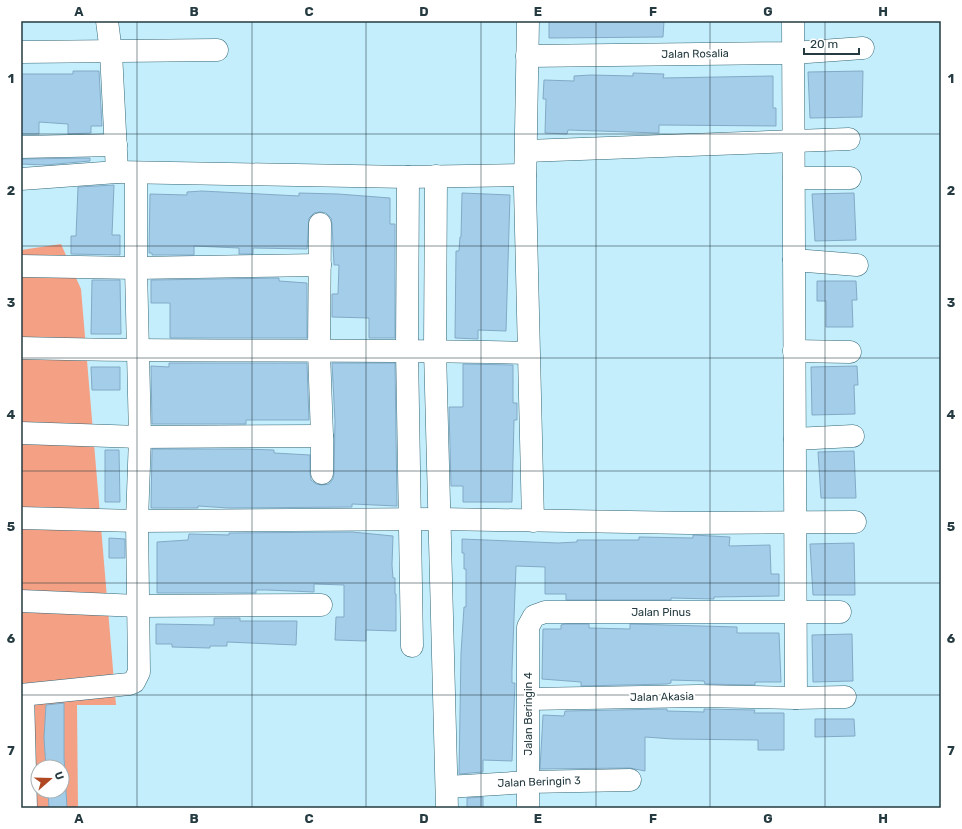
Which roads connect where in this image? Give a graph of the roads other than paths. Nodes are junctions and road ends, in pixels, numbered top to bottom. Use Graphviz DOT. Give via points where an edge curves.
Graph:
graph roads {
  1 [pos="107,21"];
  2 [pos="528,21"];
  3 [pos="793,21"];
  4 [pos="863,48"];
  5 [pos="217,50"];
  6 [pos="21,52"];
  7 [pos="111,52"];
  8 [pos="793,53"];
  9 [pos="527,56"];
  10 [pos="849,139"];
  11 [pos="794,142"];
  12 [pos="116,145"];
  13 [pos="21,147"];
  14 [pos="526,151"];
  15 [pos="126,173"];
  16 [pos="525,175"];
  17 [pos="436,176"];
  18 [pos="408,177"];
  19 [pos="794,178"];
  20 [pos="850,178"];
  21 [pos="21,179"];
  22 [pos="320,224"];
  23 [pos="794,260"];
  24 [pos="320,265"];
  25 [pos="857,265"];
  26 [pos="21,266"];
  27 [pos="136,268"];
  28 [pos="21,348"];
  29 [pos="407,350"];
  30 [pos="435,350"];
  31 [pos="138,351"];
  32 [pos="319,351"];
  33 [pos="794,351"];
  34 [pos="850,352"];
  35 [pos="528,353"];
  36 [pos="21,433"];
  37 [pos="322,436"];
  38 [pos="853,436"];
  39 [pos="140,437"];
  40 [pos="795,439"];
  41 [pos="322,473"];
  42 [pos="21,518"];
  43 [pos="409,519"];
  44 [pos="440,519"];
  45 [pos="137,520"];
  46 [pos="533,521"];
  47 [pos="855,522"];
  48 [pos="795,523"];
  49 [pos="21,600"];
  50 [pos="321,605"];
  51 [pos="139,606"];
  52 [pos="840,612"];
  53 [pos="796,613"];
  54 [pos="530,621"];
  55 [pos="412,646"];
  56 [pos="22,695"];
  57 [pos="845,697"];
  58 [pos="796,698"];
  59 [pos="529,699"];
  60 [pos="630,780"];
  61 [pos="529,782"];
  62 [pos="447,797"];
  63 [pos="26,808"];
  64 [pos="528,808"];
  1 -- 7 [label="street"];
  2 -- 9 [label="street"];
  3 -- 8 [label="street"];
  4 -- 8 [label="street, Jalan Rosalia"];
  5 -- 7 [label="street"];
  6 -- 7 [label="street"];
  7 -- 12 [label="street"];
  8 -- 9 [label="street, Jalan Rosalia"];
  8 -- 11 [label="street"];
  9 -- 14 [label="street"];
  10 -- 11 [label="street"];
  11 -- 14 [label="street"];
  11 -- 19 [label="street"];
  12 -- 13 [label="street"];
  12 -- 15 [label="street"];
  14 -- 16 [label="street"];
  15 -- 18 [label="street"];
  15 -- 21 [label="street"];
  15 -- 27 [label="street"];
  16 -- 17 [label="street"];
  16 -- 35 [label="street"];
  17 -- 18 [label="street"];
  17 -- 30 [label="street"];
  18 -- 29 [label="street"];
  19 -- 20 [label="street"];
  19 -- 23 [label="street"];
  22 -- 24 [label="street"];
  23 -- 25 [label="street"];
  23 -- 33 [label="street"];
  24 -- 27 [label="street"];
  24 -- 32 [label="street"];
  26 -- 27 [label="street"];
  27 -- 31 [label="street"];
  28 -- 31 [label="street"];
  29 -- 30 [label="street"];
  29 -- 32 [label="street"];
  29 -- 43 [label="street"];
  30 -- 35 [label="street"];
  30 -- 44 [label="street"];
  31 -- 32 [label="street"];
  31 -- 39 [label="street"];
  32 -- 37 [label="street"];
  33 -- 34 [label="street"];
  33 -- 40 [label="street"];
  35 -- 46 [label="street"];
  36 -- 39 [label="street"];
  37 -- 39 [label="street"];
  37 -- 41 [label="street"];
  38 -- 40 [label="street"];
  39 -- 45 [label="street"];
  40 -- 48 [label="street"];
  42 -- 45 [label="street"];
  43 -- 44 [label="street"];
  43 -- 45 [label="street"];
  43 -- 55 [label="street"];
  44 -- 46 [label="street"];
  44 -- 62 [label="street"];
  45 -- 51 [label="street"];
  46 -- 48 [label="street"];
  47 -- 48 [label="street"];
  48 -- 53 [label="street"];
  49 -- 51 [label="street"];
  50 -- 51 [label="street"];
  51 -- 56 [label="street" via="139,672 134,682"];
  52 -- 53 [label="street, Jalan Pinus"];
  53 -- 54 [label="street, Jalan Pinus" via="545,612 534,616"];
  53 -- 58 [label="street"];
  54 -- 59 [label="street, Jalan Beringin 4"];
  56 -- 63 [label="street"];
  57 -- 58 [label="street, Jalan Akasia"];
  58 -- 59 [label="street, Jalan Akasia" via="700,696"];
  59 -- 61 [label="street, Jalan Beringin 4"];
  60 -- 61 [label="street, Jalan Beringin 3"];
  61 -- 62 [label="street, Jalan Beringin 3"];
  61 -- 64 [label="street, Jalan Beringin 4"];
}
